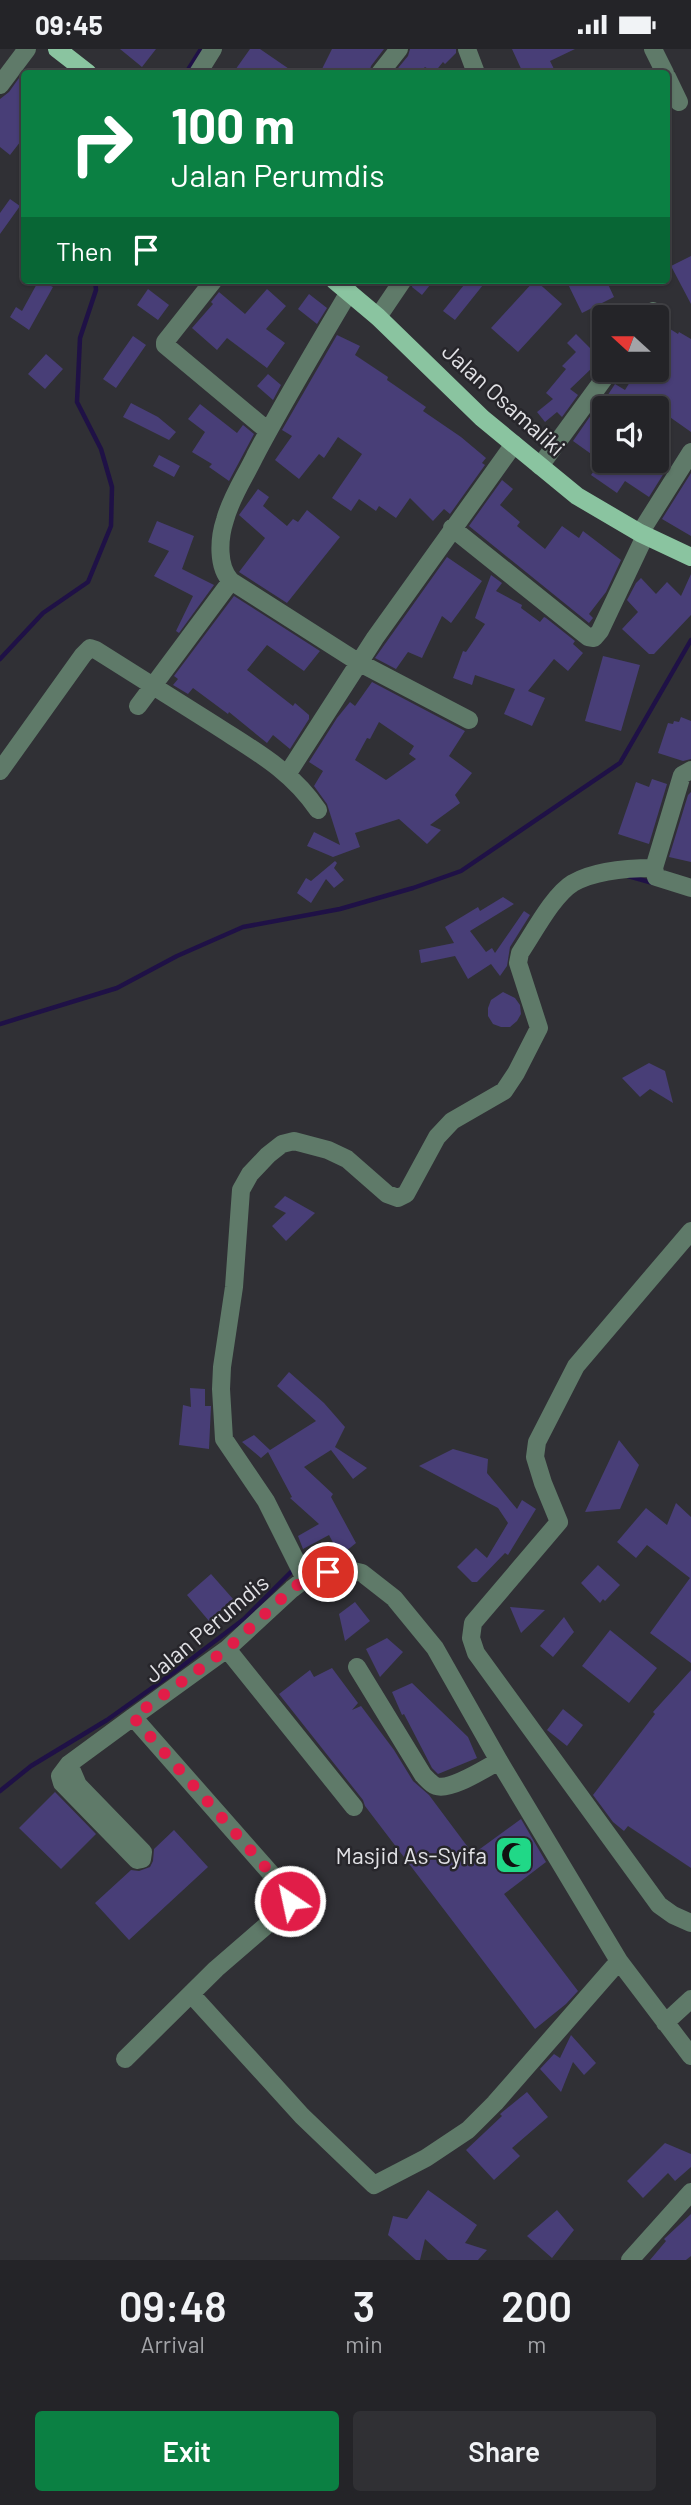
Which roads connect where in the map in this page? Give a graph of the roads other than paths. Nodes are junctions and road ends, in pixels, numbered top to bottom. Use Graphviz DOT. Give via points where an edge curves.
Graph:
graph roads {
  1 [pos="26,49"];
  2 [pos="57,49"];
  3 [pos="213,49"];
  4 [pos="399,49"];
  5 [pos="467,49"];
  6 [pos="653,49"];
  7 [pos="84,70"];
  8 [pos="200,70"];
  9 [pos="382,70"];
  10 [pos="475,70"];
  11 [pos="664,70"];
  12 [pos="670,84"];
  13 [pos="0,85"];
  14 [pos="679,103"];
  15 [pos="211,284"];
  16 [pos="339,284"];
  17 [pos="400,284"];
  18 [pos="349,292"];
  19 [pos="378,317"];
  20 [pos="601,382"];
  21 [pos="268,432"];
  22 [pos="514,444"];
  23 [pos="691,452"];
  24 [pos="540,466"];
  25 [pos="452,529"];
  26 [pos="642,534"];
  27 [pos="691,557"];
  28 [pos="231,581"];
  29 [pos="358,662"];
  30 [pos="153,685"];
  31 [pos="138,706"];
  32 [pos="469,720"];
  33 [pos="691,770"];
  34 [pos="0,771"];
  35 [pos="288,773"];
  36 [pos="318,810"];
  37 [pos="654,868"];
  38 [pos="691,888"];
  39 [pos="691,1231"];
  40 [pos="301,1569"];
  41 [pos="227,1649"];
  42 [pos="357,1667"];
  43 [pos="133,1717"];
  44 [pos="499,1761"];
  45 [pos="69,1764"];
  46 [pos="354,1807"];
  47 [pos="691,1923"];
  48 [pos="619,1961"];
  49 [pos="191,1994"];
  50 [pos="691,1999"];
  51 [pos="665,2023"];
  52 [pos="691,2056"];
  53 [pos="125,2059"];
  54 [pos="691,2192"];
  55 [pos="630,2260"];
  1 -- 13 [label="street"];
  2 -- 7 [label="main road"];
  3 -- 8 [label="street"];
  4 -- 9 [label="street"];
  5 -- 10 [label="street"];
  6 -- 11 [label="street"];
  12 -- 14 [label="street"];
  15 -- 21 [label="street" via="165,345"];
  16 -- 18 [label="main road, Jalan Osamaliki"];
  17 -- 19 [label="street"];
  18 -- 19 [label="main road, Jalan Osamaliki"];
  18 -- 21 [label="street"];
  19 -- 22 [label="main road, Jalan Osamaliki"];
  20 -- 24 [label="street"];
  21 -- 28 [label="street" via="223,523 221,564"];
  22 -- 24 [label="main road, Jalan Osamaliki"];
  22 -- 25 [label="street"];
  23 -- 26 [label="street"];
  24 -- 26 [label="main road, Jalan Osamaliki" via="577,496"];
  25 -- 26 [label="street" via="594,638"];
  25 -- 29 [label="street"];
  26 -- 27 [label="main road, Jalan Osamaliki"];
  28 -- 29 [label="street"];
  28 -- 30 [label="street"];
  29 -- 32 [label="street"];
  29 -- 35 [label="street"];
  30 -- 31 [label="street"];
  30 -- 34 [label="street" via="90,648"];
  30 -- 35 [label="street"];
  33 -- 37 [label="street" via="682,775"];
  35 -- 36 [label="street"];
  37 -- 38 [label="street" via="656,877"];
  37 -- 40 [label="street" via="619,869 573,884 558,898 520,953 518,963 539,1028 528,1051 504,1091 452,1121 437,1137 406,1195 387,1194 347,1159 294,1140 268,1155 241,1190 222,1367 224,1439 266,1501"];
  39 -- 47 [label="street" via="576,1366 535,1448 558,1525 473,1623 471,1638 477,1653 659,1905"];
  40 -- 41 [label="street, Jalan Perumdis" via="292,1589"];
  40 -- 44 [label="street, Jalan Perumdis" via="362,1573 394,1598 435,1648"];
  41 -- 43 [label="street, Jalan Perumdis"];
  41 -- 46 [label="street"];
  42 -- 44 [label="street" via="433,1785 455,1784"];
  43 -- 45 [label="street, Jalan Perumdis"];
  43 -- 49 [label="street" via="289,1897 289,1906"];
  44 -- 48 [label="street, Jalan Perumdis"];
  45 -- 45 [label="street" via="78,1785 143,1852 142,1859 137,1860 62,1783 60,1776"];
  48 -- 49 [label="street" via="468,2130 374,2185 302,2116"];
  48 -- 51 [label="street, Jalan Perumdis"];
  49 -- 53 [label="street"];
  50 -- 51 [label="street"];
  51 -- 52 [label="street, Jalan Perumdis"];
  54 -- 55 [label="street"];
}
